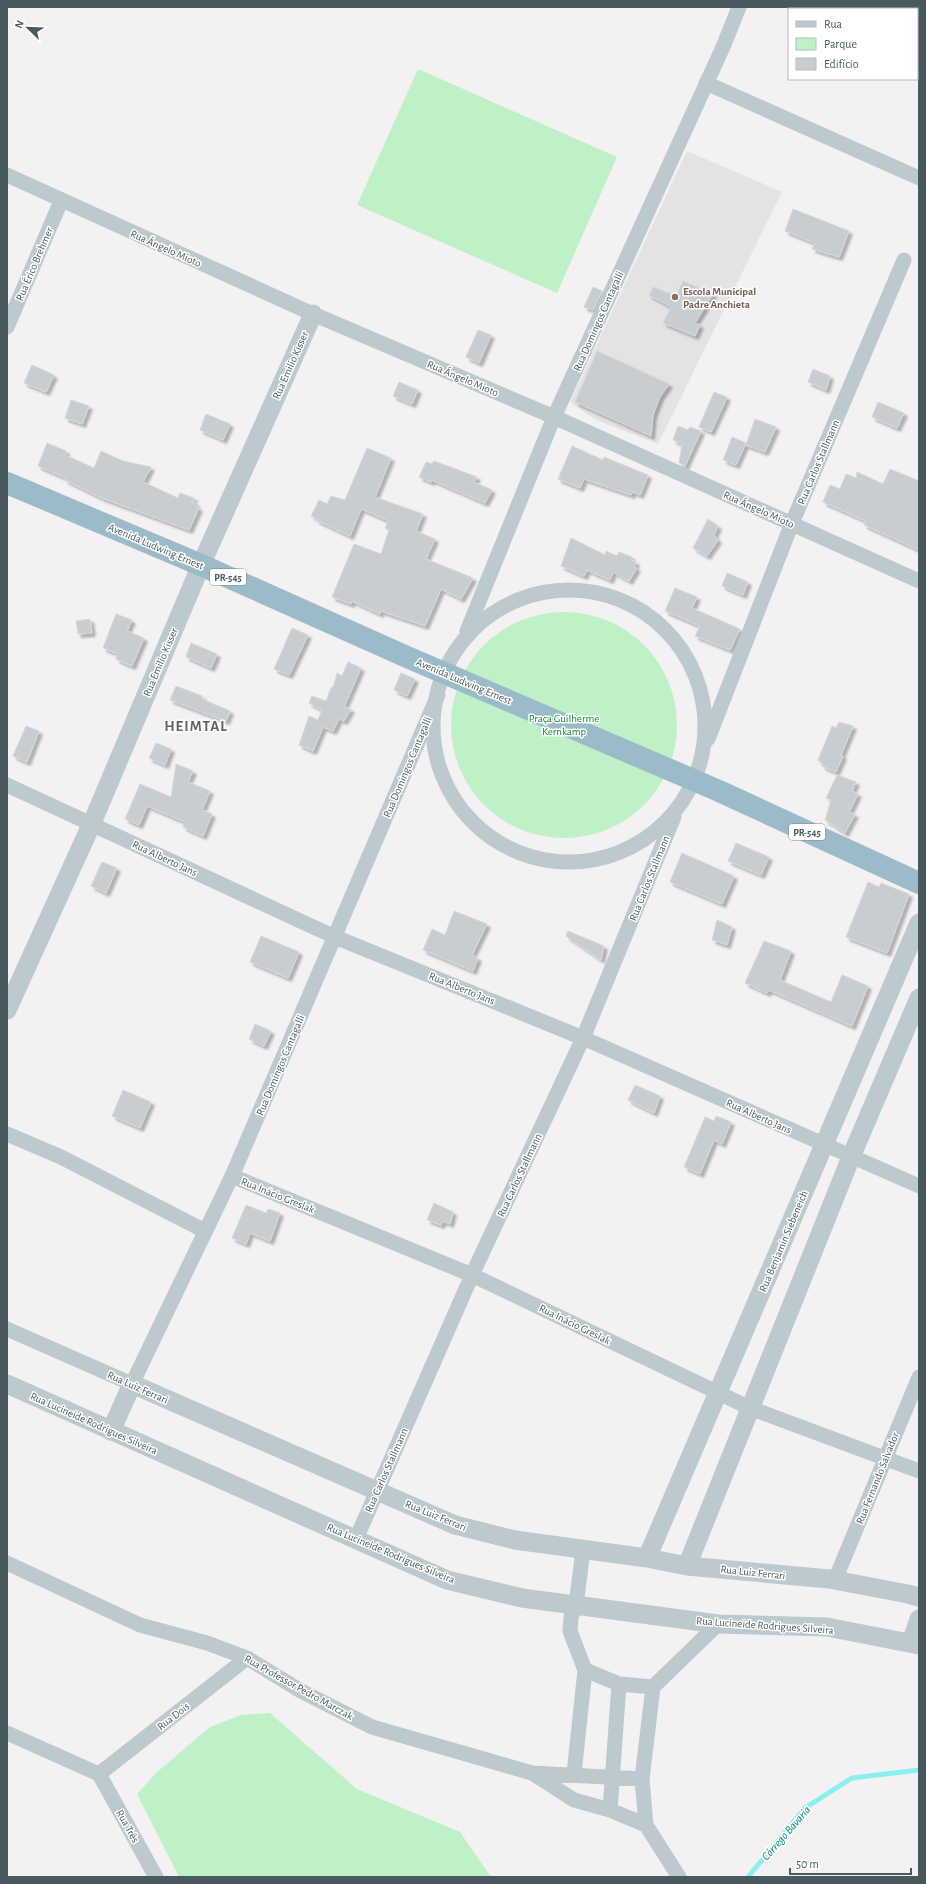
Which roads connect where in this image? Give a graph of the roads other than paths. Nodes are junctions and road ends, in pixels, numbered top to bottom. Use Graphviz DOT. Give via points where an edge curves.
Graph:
graph roads {
  1 [pos="739,7"];
  2 [pos="706,83"];
  3 [pos="7,175"];
  4 [pos="919,178"];
  5 [pos="61,201"];
  6 [pos="904,260"];
  7 [pos="313,314"];
  8 [pos="7,327"];
  9 [pos="554,417"];
  10 [pos="7,483"];
  11 [pos="792,523"];
  12 [pos="201,565"];
  13 [pos="919,581"];
  14 [pos="464,638"];
  15 [pos="448,674"];
  16 [pos="438,695"];
  17 [pos="702,755"];
  18 [pos="695,781"];
  19 [pos="7,785"];
  20 [pos="678,808"];
  21 [pos="92,823"];
  22 [pos="919,883"];
  23 [pos="919,923"];
  24 [pos="336,937"];
  25 [pos="919,998"];
  26 [pos="7,1010"];
  27 [pos="583,1038"];
  28 [pos="7,1134"];
  29 [pos="824,1145"];
  30 [pos="851,1156"];
  31 [pos="232,1176"];
  32 [pos="919,1186"];
  33 [pos="204,1231"];
  34 [pos="472,1275"];
  35 [pos="7,1329"];
  36 [pos="919,1377"];
  37 [pos="7,1384"];
  38 [pos="132,1384"];
  39 [pos="718,1393"];
  40 [pos="750,1408"];
  41 [pos="112,1431"];
  42 [pos="885,1458"];
  43 [pos="919,1471"];
  44 [pos="377,1491"];
  45 [pos="356,1539"];
  46 [pos="583,1550"];
  47 [pos="647,1558"];
  48 [pos="7,1563"];
  49 [pos="687,1566"];
  50 [pos="835,1580"];
  51 [pos="919,1597"];
  52 [pos="576,1605"];
  53 [pos="919,1619"];
  54 [pos="718,1624"];
  55 [pos="915,1644"];
  56 [pos="247,1658"];
  57 [pos="585,1670"];
  58 [pos="619,1684"];
  59 [pos="653,1686"];
  60 [pos="7,1733"];
  61 [pos="532,1773"];
  62 [pos="99,1774"];
  63 [pos="574,1774"];
  64 [pos="614,1777"];
  65 [pos="642,1780"];
  66 [pos="610,1810"];
  67 [pos="646,1824"];
  68 [pos="156,1877"];
  69 [pos="679,1877"];
  1 -- 2 [label="street, Rua Domingos Cantagalli"];
  2 -- 4 [label="street"];
  2 -- 9 [label="street, Rua Domingos Cantagalli"];
  3 -- 5 [label="street, Rua Ángelo Mioto"];
  5 -- 7 [label="street, Rua Ángelo Mioto"];
  5 -- 8 [label="street, Rua Érico Brehmer"];
  6 -- 11 [label="street, Rua Carlos Stallmann"];
  7 -- 9 [label="street, Rua Ángelo Mioto"];
  7 -- 12 [label="street, Rua Emilio Kisser"];
  9 -- 11 [label="street, Rua Ángelo Mioto"];
  9 -- 14 [label="street, Rua Domingos Cantagalli"];
  10 -- 12 [label="highway, Avenida Ludwing Ernest / PR-545"];
  11 -- 13 [label="street, Rua Ángelo Mioto"];
  11 -- 17 [label="street, Rua Carlos Stallmann"];
  12 -- 15 [label="highway, Avenida Ludwing Ernest / PR-545"];
  12 -- 21 [label="street, Rua Emilio Kisser"];
  14 -- 15 [label="street, Rua Domingos Cantagalli"];
  14 -- 17 [label="street" via="495,611 519,598 543,591 592,591 633,604 650,615 674,639 689,660 703,700 705,732"];
  15 -- 16 [label="street, Rua Domingos Cantagalli"];
  15 -- 18 [label="highway, Avenida Ludwing Ernest / PR-545"];
  16 -- 20 [label="street" via="432,721 433,744 442,778 457,805 479,830 500,845 525,856 556,863 585,862 613,856 640,843 663,825"];
  16 -- 24 [label="street, Rua Domingos Cantagalli"];
  17 -- 18 [label="street"];
  18 -- 20 [label="street"];
  18 -- 22 [label="highway, Avenida Ludwing Ernest / PR-545"];
  19 -- 21 [label="street, Rua Alberto Jans"];
  20 -- 27 [label="street, Rua Carlos Stallmann"];
  21 -- 24 [label="street, Rua Alberto Jans"];
  21 -- 26 [label="street, Rua Emilio Kisser"];
  23 -- 29 [label="street, Rua Benjamin Siebeneich"];
  24 -- 27 [label="street, Rua Alberto Jans"];
  24 -- 31 [label="street, Rua Domingos Cantagalli"];
  25 -- 30 [label="street"];
  27 -- 29 [label="street, Rua Alberto Jans"];
  27 -- 34 [label="street, Rua Carlos Stallmann"];
  28 -- 33 [label="street" via="61,1157"];
  29 -- 30 [label="street, Rua Alberto Jans"];
  29 -- 39 [label="street, Rua Benjamin Siebeneich"];
  30 -- 32 [label="street, Rua Alberto Jans"];
  30 -- 40 [label="street"];
  31 -- 33 [label="street, Rua Domingos Cantagalli"];
  31 -- 34 [label="street, Rua Inácio Greslak"];
  33 -- 38 [label="street, Rua Domingos Cantagalli"];
  34 -- 39 [label="street, Rua Inácio Greslak"];
  34 -- 44 [label="street, Rua Carlos Stallmann"];
  35 -- 38 [label="street, Rua Luiz Ferrari"];
  36 -- 42 [label="street, Rua Fernando Salvador"];
  37 -- 41 [label="street, Rua Lucineide Rodrigues Silveira"];
  38 -- 41 [label="street, Rua Domingos Cantagalli"];
  38 -- 44 [label="street, Rua Luiz Ferrari"];
  39 -- 40 [label="street, Rua Inácio Greslak"];
  39 -- 47 [label="street, Rua Benjamin Siebeneich"];
  40 -- 42 [label="street, Rua Inácio Greslak"];
  40 -- 49 [label="street"];
  41 -- 45 [label="street, Rua Lucineide Rodrigues Silveira"];
  42 -- 43 [label="street, Rua Inácio Greslak"];
  42 -- 50 [label="street, Rua Fernando Salvador"];
  44 -- 45 [label="street, Rua Carlos Stallmann"];
  44 -- 46 [label="street, Rua Luiz Ferrari" via="455,1525 515,1540"];
  45 -- 52 [label="street, Rua Lucineide Rodrigues Silveira" via="447,1580 522,1598"];
  46 -- 47 [label="street, Rua Luiz Ferrari"];
  46 -- 52 [label="street"];
  47 -- 49 [label="street, Rua Luiz Ferrari"];
  48 -- 56 [label="street, Rua Professor Pedro Marczak" via="140,1625 207,1642"];
  49 -- 50 [label="street, Rua Luiz Ferrari"];
  50 -- 51 [label="street, Rua Luiz Ferrari"];
  52 -- 54 [label="street, Rua Lucineide Rodrigues Silveira"];
  52 -- 57 [label="street" via="571,1617 570,1631"];
  53 -- 55 [label="street"];
  54 -- 55 [label="street, Rua Lucineide Rodrigues Silveira" via="827,1627"];
  54 -- 59 [label="street"];
  56 -- 61 [label="street, Rua Professor Pedro Marczak" via="301,1691 372,1727"];
  56 -- 62 [label="street, Rua Dois"];
  57 -- 58 [label="street"];
  57 -- 63 [label="street"];
  58 -- 59 [label="street"];
  58 -- 64 [label="street"];
  59 -- 65 [label="street"];
  60 -- 62 [label="street"];
  61 -- 63 [label="street"];
  61 -- 66 [label="street, Rua Professor Pedro Marczak" via="574,1800"];
  62 -- 68 [label="street, Rua Três"];
  63 -- 64 [label="street"];
  64 -- 65 [label="street"];
  64 -- 66 [label="street"];
  65 -- 67 [label="street"];
  66 -- 67 [label="street, Rua Professor Pedro Marczak"];
  67 -- 69 [label="street"];
}
